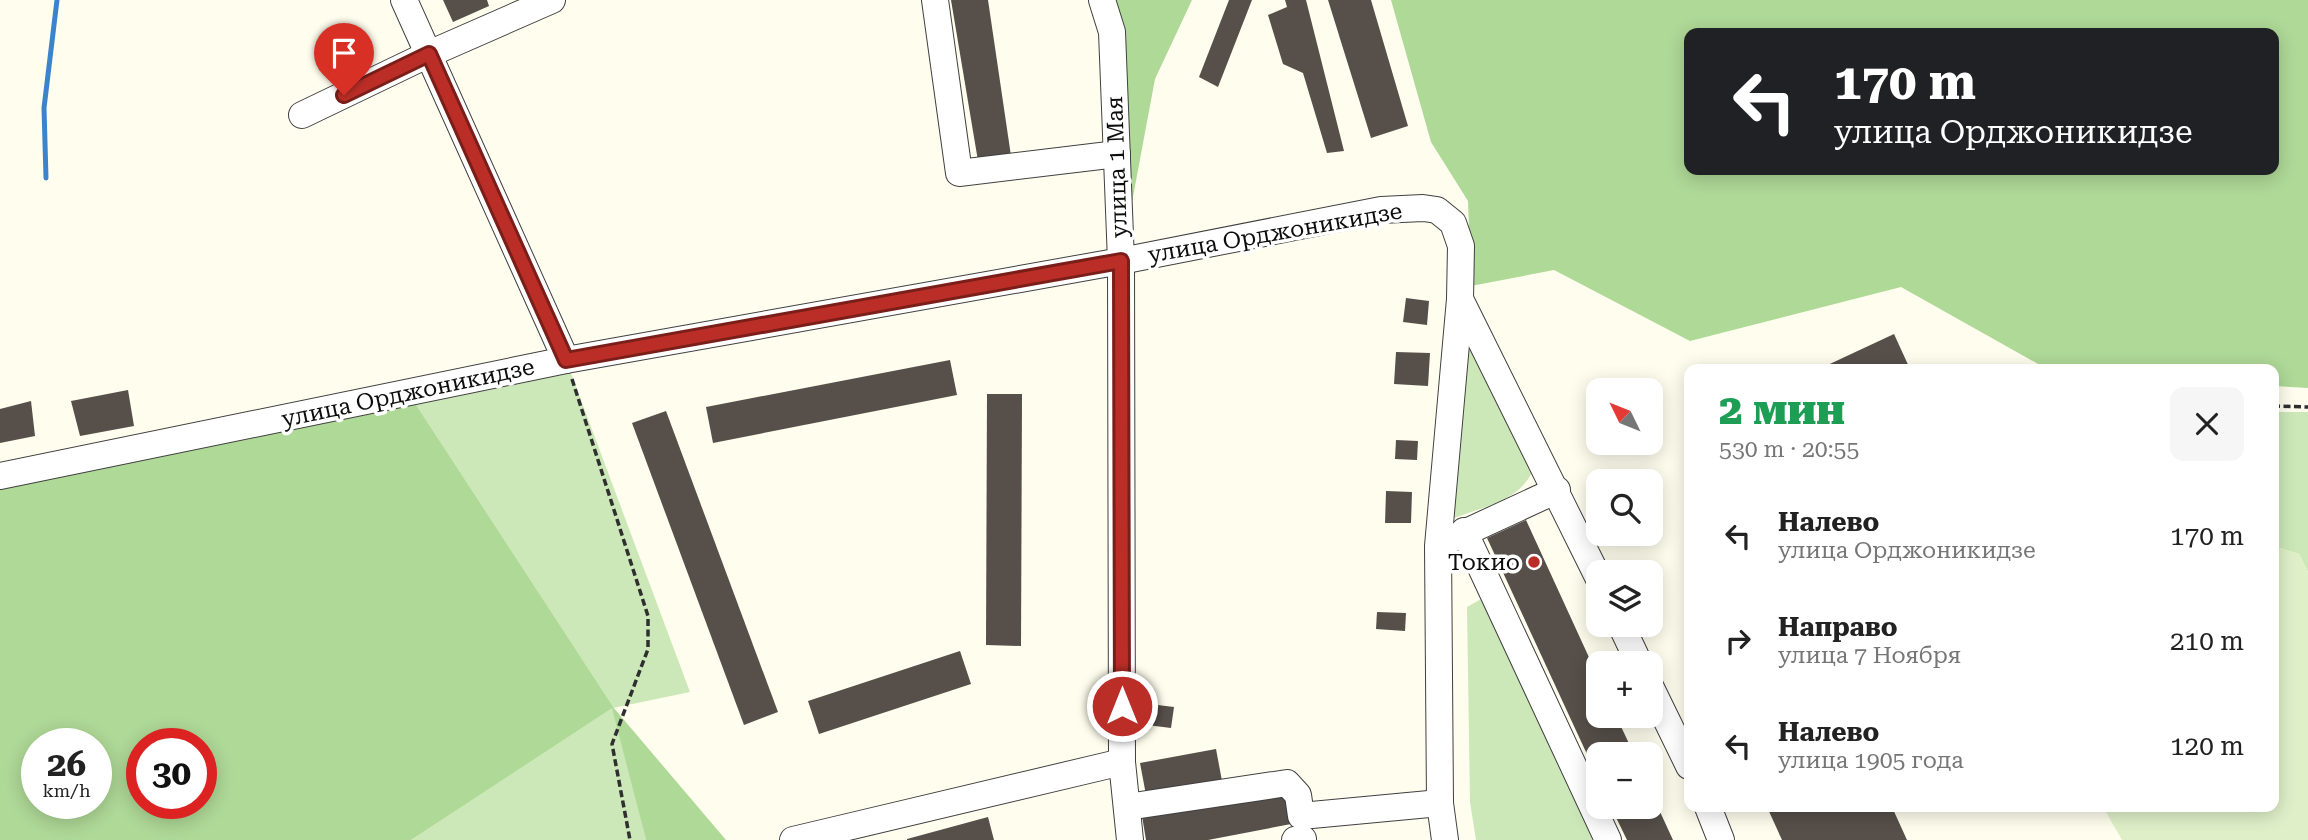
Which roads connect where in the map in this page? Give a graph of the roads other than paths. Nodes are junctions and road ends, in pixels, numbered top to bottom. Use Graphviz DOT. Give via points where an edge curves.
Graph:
graph roads {
  1 [pos="404,0"];
  2 [pos="552,0"];
  3 [pos="935,0"];
  4 [pos="1102,0"];
  5 [pos="429,54"];
  6 [pos="302,115"];
  7 [pos="1117,154"];
  8 [pos="1121,261"];
  9 [pos="1460,299"];
  10 [pos="566,360"];
  11 [pos="0,476"];
  12 [pos="1557,490"];
  13 [pos="1464,531"];
  14 [pos="1438,546"];
  15 [pos="1590,560"];
  16 [pos="1663,713"];
  17 [pos="1684,756"];
  18 [pos="1122,762"];
  19 [pos="1440,803"];
  20 [pos="1127,807"];
  21 [pos="1710,812"];
  22 [pos="1301,834"];
  23 [pos="793,840"];
  24 [pos="1130,840"];
  25 [pos="1445,840"];
  26 [pos="1608,840"];
  27 [pos="1721,840"];
  1 -- 5 [label="street"];
  2 -- 5 [label="street"];
  3 -- 7 [label="street" via="959,173"];
  4 -- 7 [label="street, улица 1 Мая" via="1112,32"];
  5 -- 6 [label="street"];
  5 -- 10 [label="street"];
  7 -- 8 [label="street, улица 1 Мая"];
  8 -- 9 [label="street, улица Орджоникидзе" via="1381,210 1423,208 1437,210 1453,223 1461,246"];
  8 -- 10 [label="street, улица Орджоникидзе"];
  8 -- 18 [label="street, улица 1 Мая"];
  9 -- 12 [label="street"];
  9 -- 14 [label="street"];
  10 -- 11 [label="street, улица Орджоникидзе"];
  12 -- 13 [label="street"];
  12 -- 15 [label="street"];
  13 -- 14 [label="street"];
  13 -- 26 [label="street"];
  14 -- 19 [label="street"];
  16 -- 17 [label="street"];
  18 -- 20 [label="street, улица 1 Мая"];
  18 -- 23 [label="street"];
  19 -- 22 [label="street"];
  19 -- 25 [label="street"];
  20 -- 22 [label="street" via="1287,783 1298,795"];
  20 -- 24 [label="street, улица 1 Мая"];
  21 -- 27 [label="street"];
}
